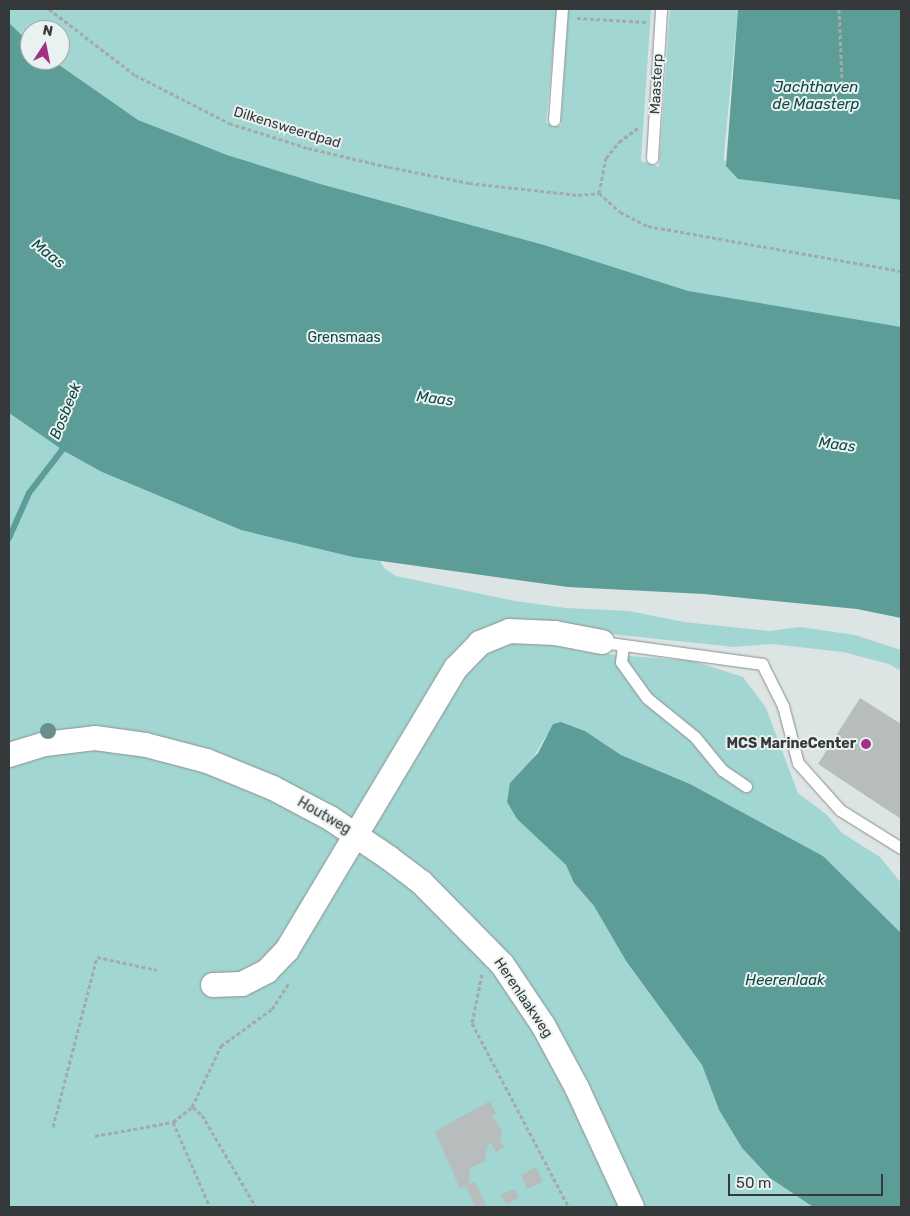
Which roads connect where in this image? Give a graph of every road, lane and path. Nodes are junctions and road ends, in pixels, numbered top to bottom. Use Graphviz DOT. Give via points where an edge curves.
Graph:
graph roads {
  1 [pos="49,9"];
  2 [pos="661,9"];
  3 [pos="840,9"];
  4 [pos="562,13"];
  5 [pos="660,23"];
  6 [pos="842,82"];
  7 [pos="554,120"];
  8 [pos="654,120"];
  9 [pos="652,158"];
  10 [pos="599,193"];
  11 [pos="901,271"];
  12 [pos="613,644"];
  13 [pos="9,755"];
  14 [pos="746,786"];
  15 [pos="356,835"];
  16 [pos="901,848"];
  17 [pos="157,970"];
  18 [pos="489,977"];
  19 [pos="213,985"];
  20 [pos="192,1106"];
  21 [pos="53,1126"];
  22 [pos="95,1136"];
  23 [pos="568,1206"];
  24 [pos="210,1207"];
  25 [pos="256,1207"];
  26 [pos="632,1207"];
  1 -- 10 [label="path, Dilkensweerdpad" via="135,75 229,123 308,148 469,183 578,196"];
  2 -- 5 [label="lane, Maasterp"];
  3 -- 6 [label="path"];
  4 -- 5 [label="path"];
  4 -- 7 [label="lane"];
  5 -- 8 [label="lane, Maasterp"];
  8 -- 9 [label="lane, Maasterp"];
  8 -- 10 [label="path" via="633,129 606,158"];
  10 -- 11 [label="path" via="620,212 648,226"];
  12 -- 14 [label="lane" via="621,662 647,698 695,737 722,770"];
  12 -- 15 [label="street, Houtweg" via="555,633 509,631 480,643 456,668"];
  12 -- 16 [label="lane" via="762,664 783,706 798,763 840,810"];
  13 -- 15 [label="street, Houtweg" via="70,739 95,738 146,745 207,761 273,788"];
  15 -- 19 [label="street" via="287,950 267,971 242,984"];
  15 -- 26 [label="street, Herenlaakweg" via="421,882 502,964 552,1041"];
  17 -- 21 [label="path" via="97,957"];
  18 -- 23 [label="path" via="483,970 472,1023"];
  20 -- 25 [label="path" via="202,1115"];
  22 -- 24 [label="path" via="173,1122"];
}
